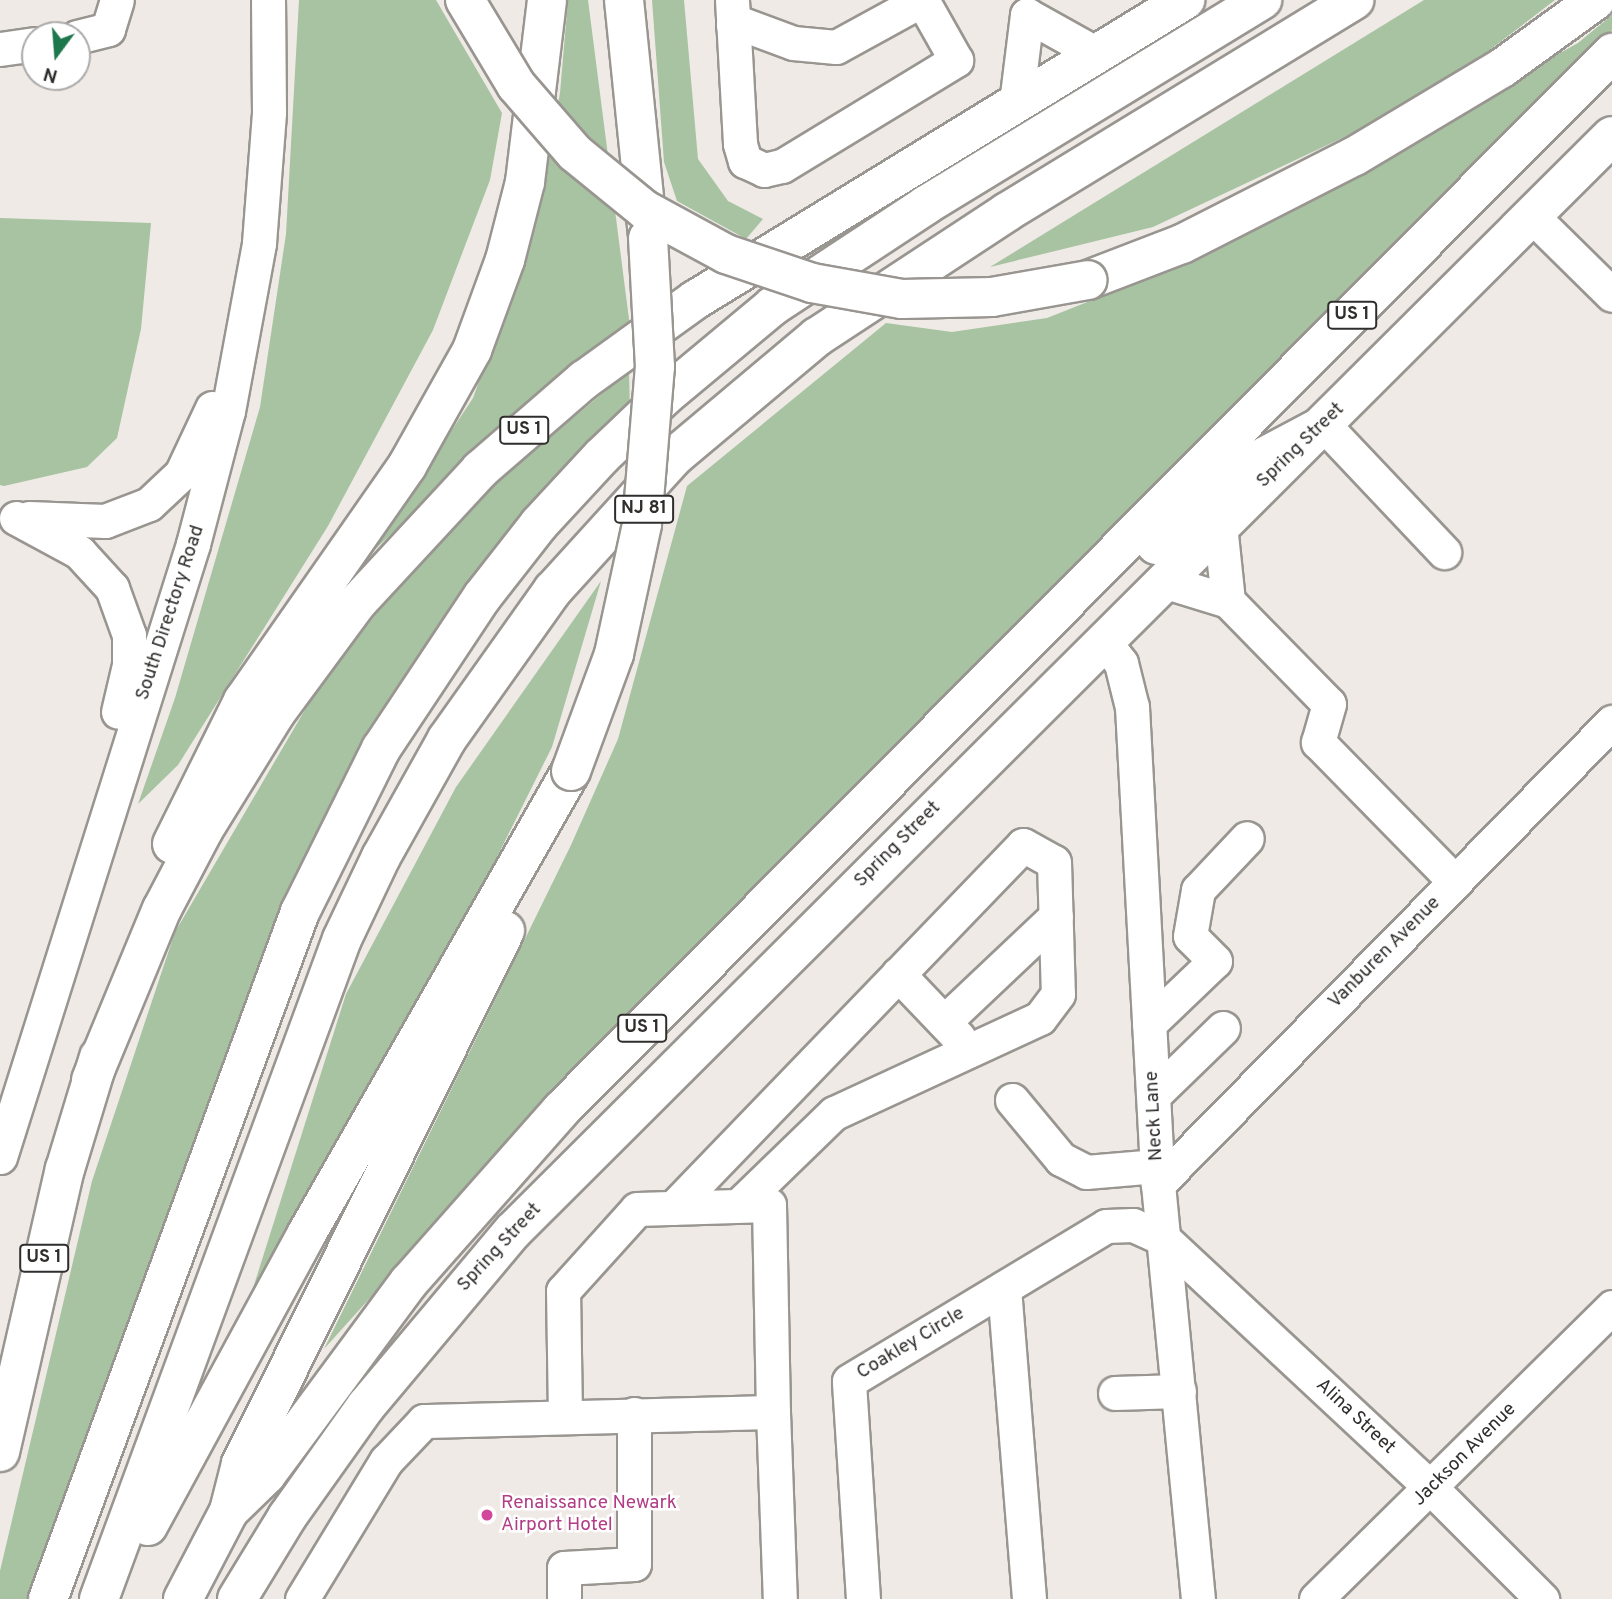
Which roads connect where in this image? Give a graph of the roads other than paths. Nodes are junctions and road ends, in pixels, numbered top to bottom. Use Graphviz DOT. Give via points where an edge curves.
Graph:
graph roads {
  1 [pos="117,0"];
  2 [pos="268,0"];
  3 [pos="278,0"];
  4 [pos="465,0"];
  5 [pos="547,0"];
  6 [pos="624,0"];
  7 [pos="1185,0"];
  8 [pos="1262,0"];
  9 [pos="1354,0"];
  10 [pos="1596,0"];
  11 [pos="921,1"];
  12 [pos="1022,8"];
  13 [pos="733,12"];
  14 [pos="91,33"];
  15 [pos="21,46"];
  16 [pos="0,49"];
  17 [pos="1612,53"];
  18 [pos="271,54"];
  19 [pos="1097,54"];
  20 [pos="1016,103"];
  21 [pos="1612,135"];
  22 [pos="1532,216"];
  23 [pos="1612,295"];
  24 [pos="244,328"];
  25 [pos="1324,425"];
  26 [pos="8,516"];
  27 [pos="1220,525"];
  28 [pos="1444,552"];
  29 [pos="1092,577"];
  30 [pos="1163,582"];
  31 [pos="1228,601"];
  32 [pos="1103,640"];
  33 [pos="1612,722"];
  34 [pos="571,771"];
  35 [pos="1247,838"];
  36 [pos="92,862"];
  37 [pos="1455,882"];
  38 [pos="1056,916"];
  39 [pos="898,974"];
  40 [pos="944,1022"];
  41 [pos="1149,1024"];
  42 [pos="1223,1028"];
  43 [pos="971,1050"];
  44 [pos="91,1080"];
  45 [pos="1154,1095"];
  46 [pos="1012,1100"];
  47 [pos="0,1157"];
  48 [pos="1158,1175"];
  49 [pos="739,1205"];
  50 [pos="673,1208"];
  51 [pos="1164,1239"];
  52 [pos="1004,1287"];
  53 [pos="1612,1307"];
  54 [pos="1178,1391"];
  55 [pos="1115,1393"];
  56 [pos="773,1412"];
  57 [pos="634,1414"];
  58 [pos="565,1416"];
  59 [pos="1,1444"];
  60 [pos="1432,1489"];
  61 [pos="229,1511"];
  62 [pos="48,1599"];
  63 [pos="99,1599"];
  64 [pos="113,1599"];
  65 [pos="183,1599"];
  66 [pos="237,1599"];
  67 [pos="302,1599"];
  68 [pos="564,1599"];
  69 [pos="780,1599"];
  70 [pos="863,1599"];
  71 [pos="1029,1599"];
  72 [pos="1198,1599"];
  73 [pos="1315,1599"];
  74 [pos="1542,1599"];
  1 -- 14 [label="street" via="107,29"];
  2 -- 18 [label="street"];
  3 -- 18 [label="street"];
  4 -- 10 [label="main road, bridge" via="516,85 567,145 645,210 726,254 812,283 902,299 980,298 1088,280 1182,244 1366,150 1502,68"];
  5 -- 44 [label="main road" via="530,158 505,260 482,328 420,446 275,649 211,757 173,841"];
  6 -- 34 [label="main road, NJ 81, bridge" via="648,238 655,366 643,513 620,633"];
  7 -- 19 [label="main road, US 1"];
  8 -- 62 [label="main road" via="916,211 773,306 665,396 602,456 539,524 482,597 381,749 300,912"];
  9 -- 63 [label="main road" via="998,218 817,337 675,456 611,521 538,608 430,767 342,939"];
  11 -- 13 [label="street" via="836,47 793,43"];
  11 -- 13 [label="street" via="956,60 782,166 764,170 745,161 740,144"];
  12 -- 19 [label="street"];
  12 -- 20 [label="street"];
  15 -- 16 [label="street"];
  17 -- 29 [label="main road, US 1"];
  18 -- 24 [label="street, South Directory Road" via="260,232"];
  19 -- 20 [label="main road, US 1"];
  20 -- 44 [label="main road, US 1" via="639,338 514,439 416,535 301,676 204,829 142,951"];
  21 -- 22 [label="main road, Spring Street"];
  22 -- 23 [label="street"];
  22 -- 25 [label="main road, Spring Street"];
  24 -- 26 [label="street" via="196,449 159,497 105,521"];
  24 -- 36 [label="street, South Directory Road" via="206,499"];
  25 -- 27 [label="main road, Spring Street"];
  25 -- 28 [label="street"];
  25 -- 29 [label="main road" via="1243,468 1158,544"];
  26 -- 36 [label="street" via="65,542 91,562 112,588 129,635 126,683 100,768"];
  27 -- 30 [label="main road, Spring Street"];
  27 -- 31 [label="street"];
  29 -- 61 [label="main road, US 1" via="498,1178 352,1354 266,1475"];
  30 -- 31 [label="street"];
  30 -- 32 [label="main road, Spring Street"];
  31 -- 37 [label="street" via="1329,704 1318,742"];
  32 -- 41 [label="street, Neck Lane" via="1127,677 1132,707"];
  32 -- 66 [label="main road, Spring Street" via="505,1240 366,1406 300,1498"];
  33 -- 37 [label="street, Vanburen Avenue"];
  34 -- 61 [label="main road" via="455,1039 241,1464"];
  34 -- 64 [label="main road" via="187,1448"];
  35 -- 41 [label="street" via="1198,890 1190,936 1215,961"];
  36 -- 47 [label="street, South Directory Road"];
  37 -- 48 [label="street, Vanburen Avenue"];
  38 -- 39 [label="street" via="1054,862 1023,845"];
  38 -- 40 [label="street"];
  38 -- 43 [label="street" via="1058,994 1040,1018"];
  39 -- 40 [label="street"];
  39 -- 50 [label="street"];
  40 -- 43 [label="street"];
  41 -- 45 [label="street, Neck Lane"];
  42 -- 45 [label="street"];
  43 -- 49 [label="street" via="834,1113"];
  44 -- 59 [label="main road, US 1"];
  45 -- 48 [label="street, Neck Lane"];
  46 -- 48 [label="street" via="1061,1159 1086,1172"];
  48 -- 51 [label="street, Neck Lane"];
  49 -- 50 [label="street"];
  49 -- 56 [label="street" via="769,1205"];
  50 -- 58 [label="street" via="636,1209 563,1291"];
  51 -- 52 [label="street, Coakley Circle" via="1133,1225 1106,1226"];
  51 -- 54 [label="street, Neck Lane"];
  51 -- 60 [label="street, Alina Street"];
  52 -- 70 [label="street, Coakley Circle" via="849,1381"];
  52 -- 71 [label="street"];
  53 -- 60 [label="street, Jackson Avenue"];
  54 -- 55 [label="street"];
  54 -- 72 [label="street, Neck Lane"];
  56 -- 57 [label="street"];
  56 -- 69 [label="street"];
  57 -- 58 [label="street"];
  57 -- 68 [label="street" via="635,1564 564,1568"];
  58 -- 67 [label="street" via="424,1421 386,1461"];
  60 -- 73 [label="street, Jackson Avenue"];
  60 -- 74 [label="street, Alina Street"];
  61 -- 65 [label="main road, US 1"];
}
